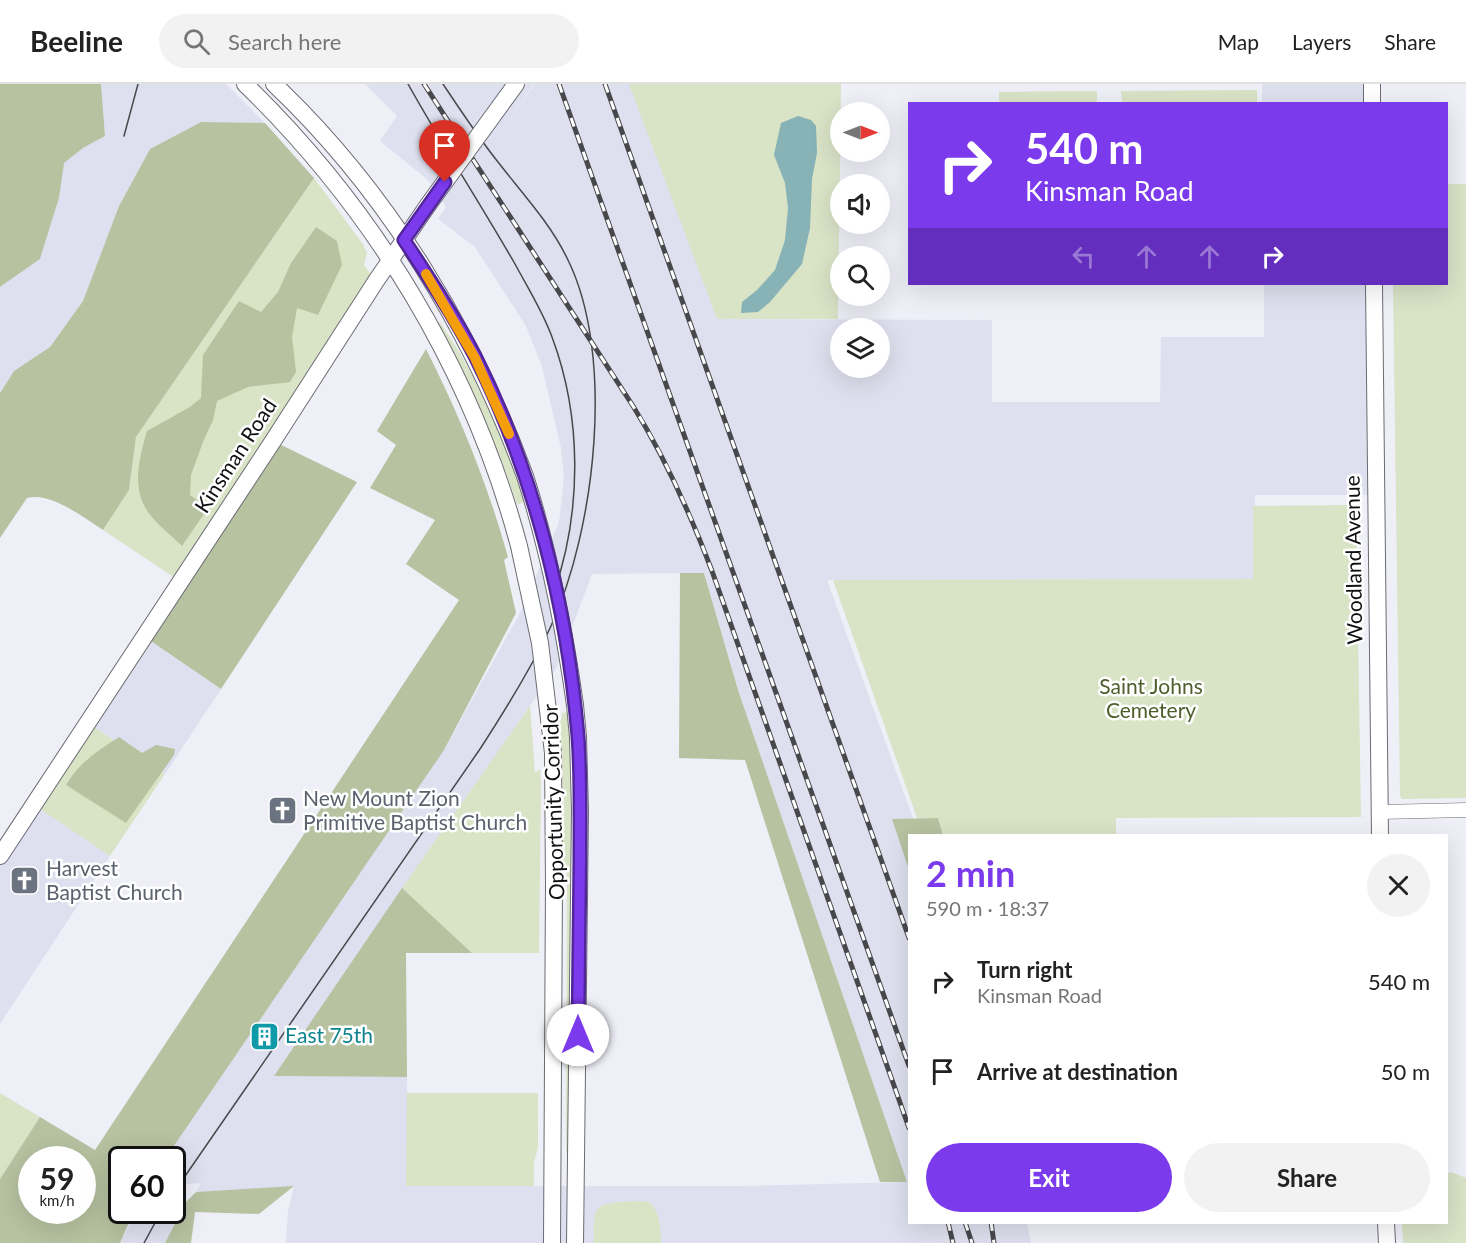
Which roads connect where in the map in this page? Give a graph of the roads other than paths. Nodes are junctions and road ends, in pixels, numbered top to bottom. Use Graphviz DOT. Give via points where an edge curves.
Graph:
graph roads {
  1 [pos="245,84"];
  2 [pos="274,84"];
  3 [pos="516,84"];
  4 [pos="1372,84"];
  5 [pos="1372,102"];
  6 [pos="404,240"];
  7 [pos="390,260"];
  8 [pos="1374,285"];
  9 [pos="1466,810"];
  10 [pos="1380,812"];
  11 [pos="1380,834"];
  12 [pos="0,856"];
  13 [pos="1386,1224"];
  14 [pos="552,1243"];
  15 [pos="575,1243"];
  16 [pos="1387,1243"];
  1 -- 7 [label="main road, Opportunity Corridor" via="334,180"];
  2 -- 6 [label="main road, Opportunity Corridor" via="340,151"];
  3 -- 6 [label="main road, Kinsman Road, bridge"];
  4 -- 5 [label="main road"];
  6 -- 7 [label="main road, Kinsman Road"];
  6 -- 15 [label="main road, Opportunity Corridor, bridge" via="475,358 501,413 525,476 556,592 575,705 579,757"];
  7 -- 12 [label="main road, Kinsman Road"];
  7 -- 14 [label="main road, Opportunity Corridor, bridge" via="463,391 495,469 519,546 540,643 553,753"];
  8 -- 10 [label="main road, Woodland Avenue"];
  9 -- 10 [label="street"];
  10 -- 11 [label="main road, Woodland Avenue"];
  13 -- 16 [label="main road"];
}
